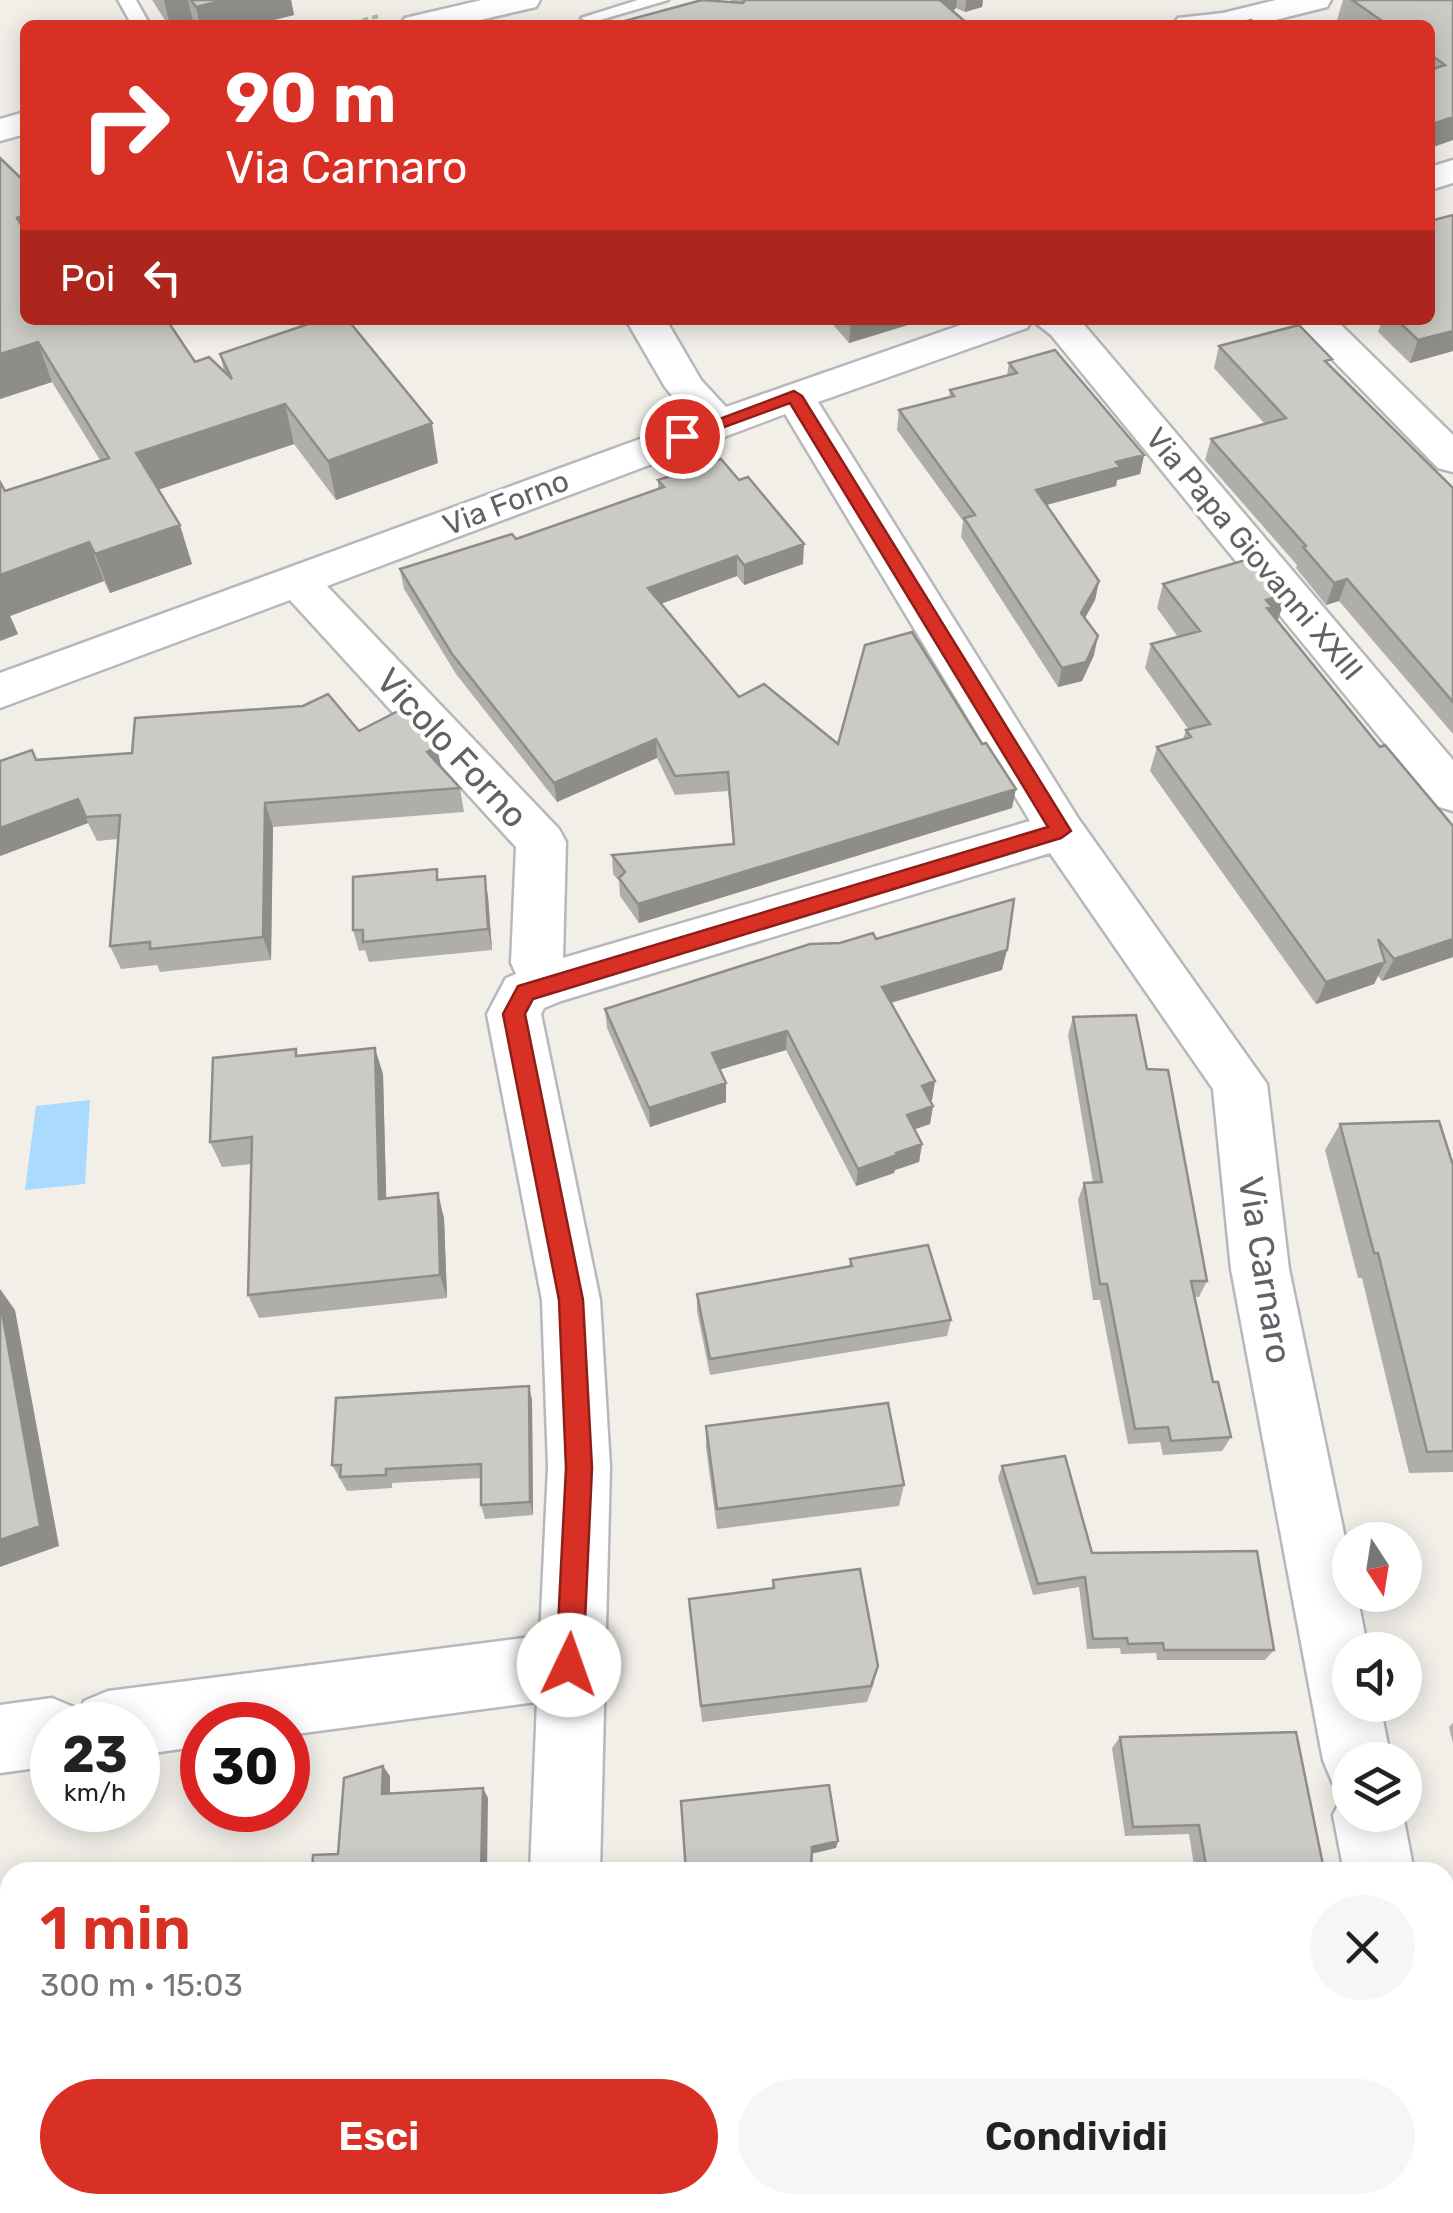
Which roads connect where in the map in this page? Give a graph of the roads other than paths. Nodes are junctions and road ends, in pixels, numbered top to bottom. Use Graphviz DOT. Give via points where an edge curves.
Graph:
graph roads {
  1 [pos="524,0"];
  2 [pos="659,0"];
  3 [pos="1315,0"];
  4 [pos="486,4"];
  5 [pos="590,18"];
  6 [pos="1284,18"];
  7 [pos="433,20"];
  8 [pos="649,325"];
  9 [pos="999,325"];
  10 [pos="1063,325"];
  11 [pos="1319,325"];
  12 [pos="794,396"];
  13 [pos="717,422"];
  14 [pos="1453,459"];
  15 [pos="300,582"];
  16 [pos="0,691"];
  17 [pos="1453,792"];
  18 [pos="1061,831"];
  19 [pos="547,984"];
  20 [pos="569,1665"];
  21 [pos="160,1718"];
  22 [pos="30,1735"];
  23 [pos="0,1739"];
  24 [pos="1353,1742"];
  25 [pos="1372,1832"];
  26 [pos="566,1862"];
  27 [pos="1378,1862"];
  1 -- 4 [label="street"];
  2 -- 5 [label="lane"];
  3 -- 6 [label="street"];
  4 -- 7 [label="street"];
  8 -- 13 [label="street" via="686,387"];
  9 -- 12 [label="street, Via Forno"];
  10 -- 17 [label="street, Via Papa Giovanni XXIII"];
  11 -- 14 [label="street"];
  12 -- 13 [label="street, Via Forno"];
  12 -- 18 [label="street, Via Carnaro"];
  13 -- 15 [label="street, Via Forno"];
  15 -- 16 [label="street, Via Forno"];
  15 -- 19 [label="street, Vicolo Forno" via="541,842 537,963"];
  18 -- 19 [label="street"];
  18 -- 24 [label="street, Via Carnaro" via="1240,1084 1260,1269"];
  19 -- 20 [label="street" via="525,992 514,1014 571,1300 579,1468"];
  20 -- 21 [label="street"];
  20 -- 26 [label="street"];
  22 -- 23 [label="street"];
  25 -- 27 [label="street"];
}
